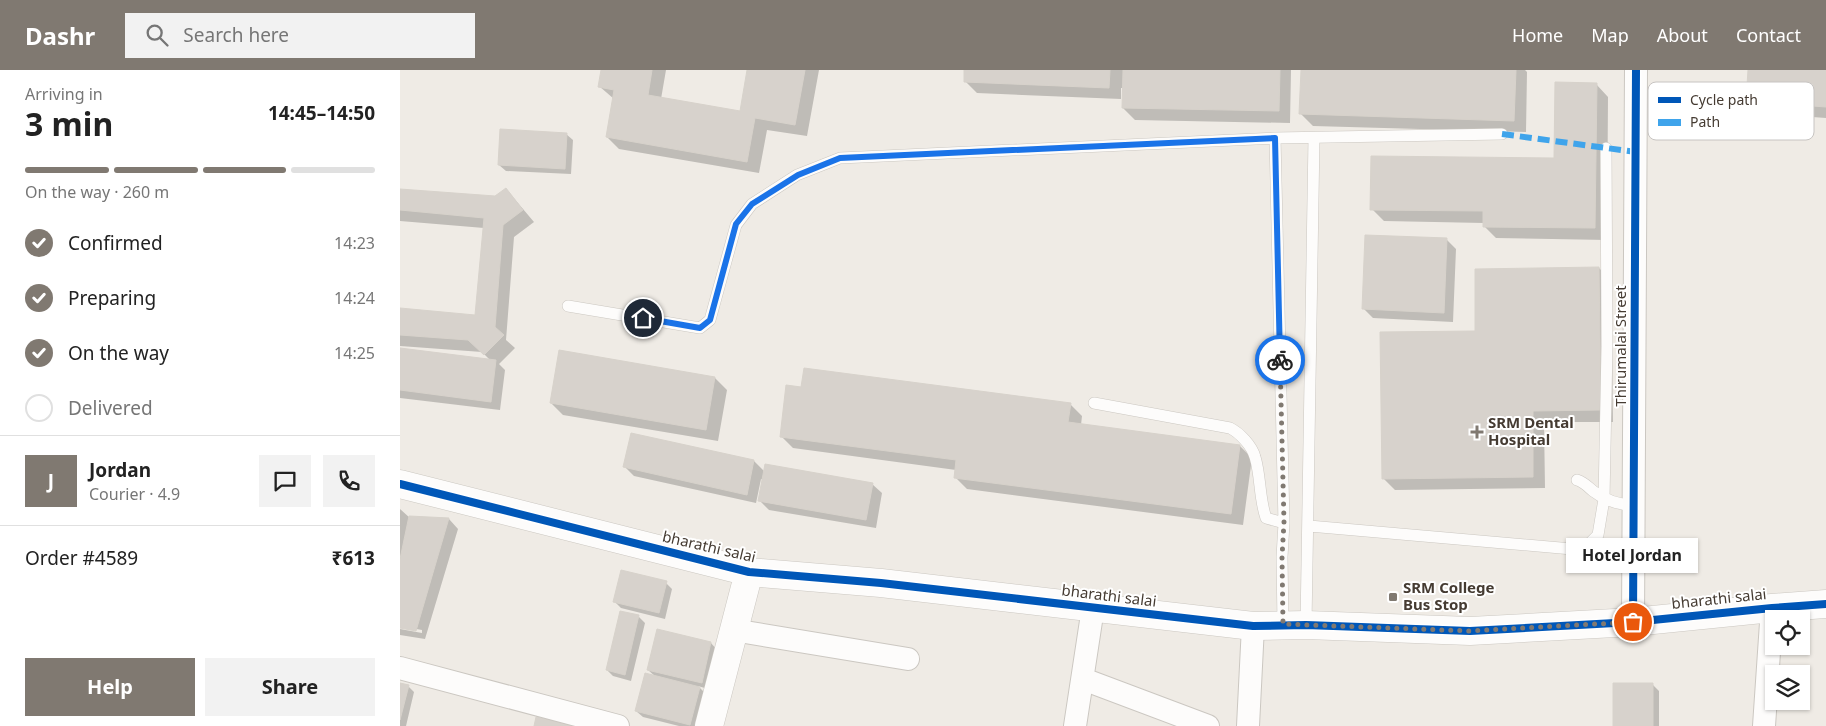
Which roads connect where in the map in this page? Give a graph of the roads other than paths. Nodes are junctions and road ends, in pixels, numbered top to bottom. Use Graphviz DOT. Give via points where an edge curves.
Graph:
graph roads {
  1 [pos="1636,70"];
  2 [pos="1502,134"];
  3 [pos="1275,138"];
  4 [pos="1314,138"];
  5 [pos="1606,148"];
  6 [pos="568,306"];
  7 [pos="1094,403"];
  8 [pos="1577,480"];
  9 [pos="400,484"];
  10 [pos="1604,499"];
  11 [pos="1633,506"];
  12 [pos="1284,522"];
  13 [pos="1309,526"];
  14 [pos="748,572"];
  15 [pos="1826,604"];
  16 [pos="1093,608"];
  17 [pos="1772,608"];
  18 [pos="1633,622"];
  19 [pos="1294,625"];
  20 [pos="1253,626"];
  21 [pos="733,630"];
  22 [pos="908,658"];
  23 [pos="400,668"];
  24 [pos="1083,679"];
  25 [pos="618,726"];
  26 [pos="709,726"];
  27 [pos="1076,726"];
  28 [pos="1208,726"];
  29 [pos="1248,726"];
  30 [pos="1764,726"];
  1 -- 11 [label="street, Thirumalai Street"];
  2 -- 4 [label="lane"];
  3 -- 4 [label="lane"];
  3 -- 6 [label="lane" via="840,158 798,175 752,204 736,224 710,320 700,328"];
  3 -- 12 [label="lane"];
  4 -- 13 [label="lane"];
  5 -- 10 [label="lane" via="1608,346"];
  7 -- 12 [label="lane" via="1236,431 1255,456 1266,518"];
  8 -- 10 [label="lane"];
  9 -- 14 [label="street, bharathi salai"];
  10 -- 11 [label="lane"];
  10 -- 13 [label="lane" via="1598,535 1588,545 1572,548"];
  11 -- 18 [label="street, Thirumalai Street"];
  12 -- 19 [label="lane" via="1282,557"];
  13 -- 19 [label="lane"];
  14 -- 16 [label="street, bharathi salai" via="882,583"];
  14 -- 21 [label="street"];
  15 -- 17 [label="street, bharathi salai"];
  16 -- 20 [label="street, bharathi salai"];
  16 -- 24 [label="street"];
  17 -- 18 [label="street, bharathi salai"];
  17 -- 30 [label="street"];
  18 -- 19 [label="street, bharathi salai" via="1470,631"];
  19 -- 20 [label="street, bharathi salai"];
  20 -- 29 [label="street"];
  21 -- 22 [label="street"];
  21 -- 26 [label="street"];
  23 -- 25 [label="street"];
  24 -- 27 [label="street"];
  24 -- 28 [label="street"];
}
